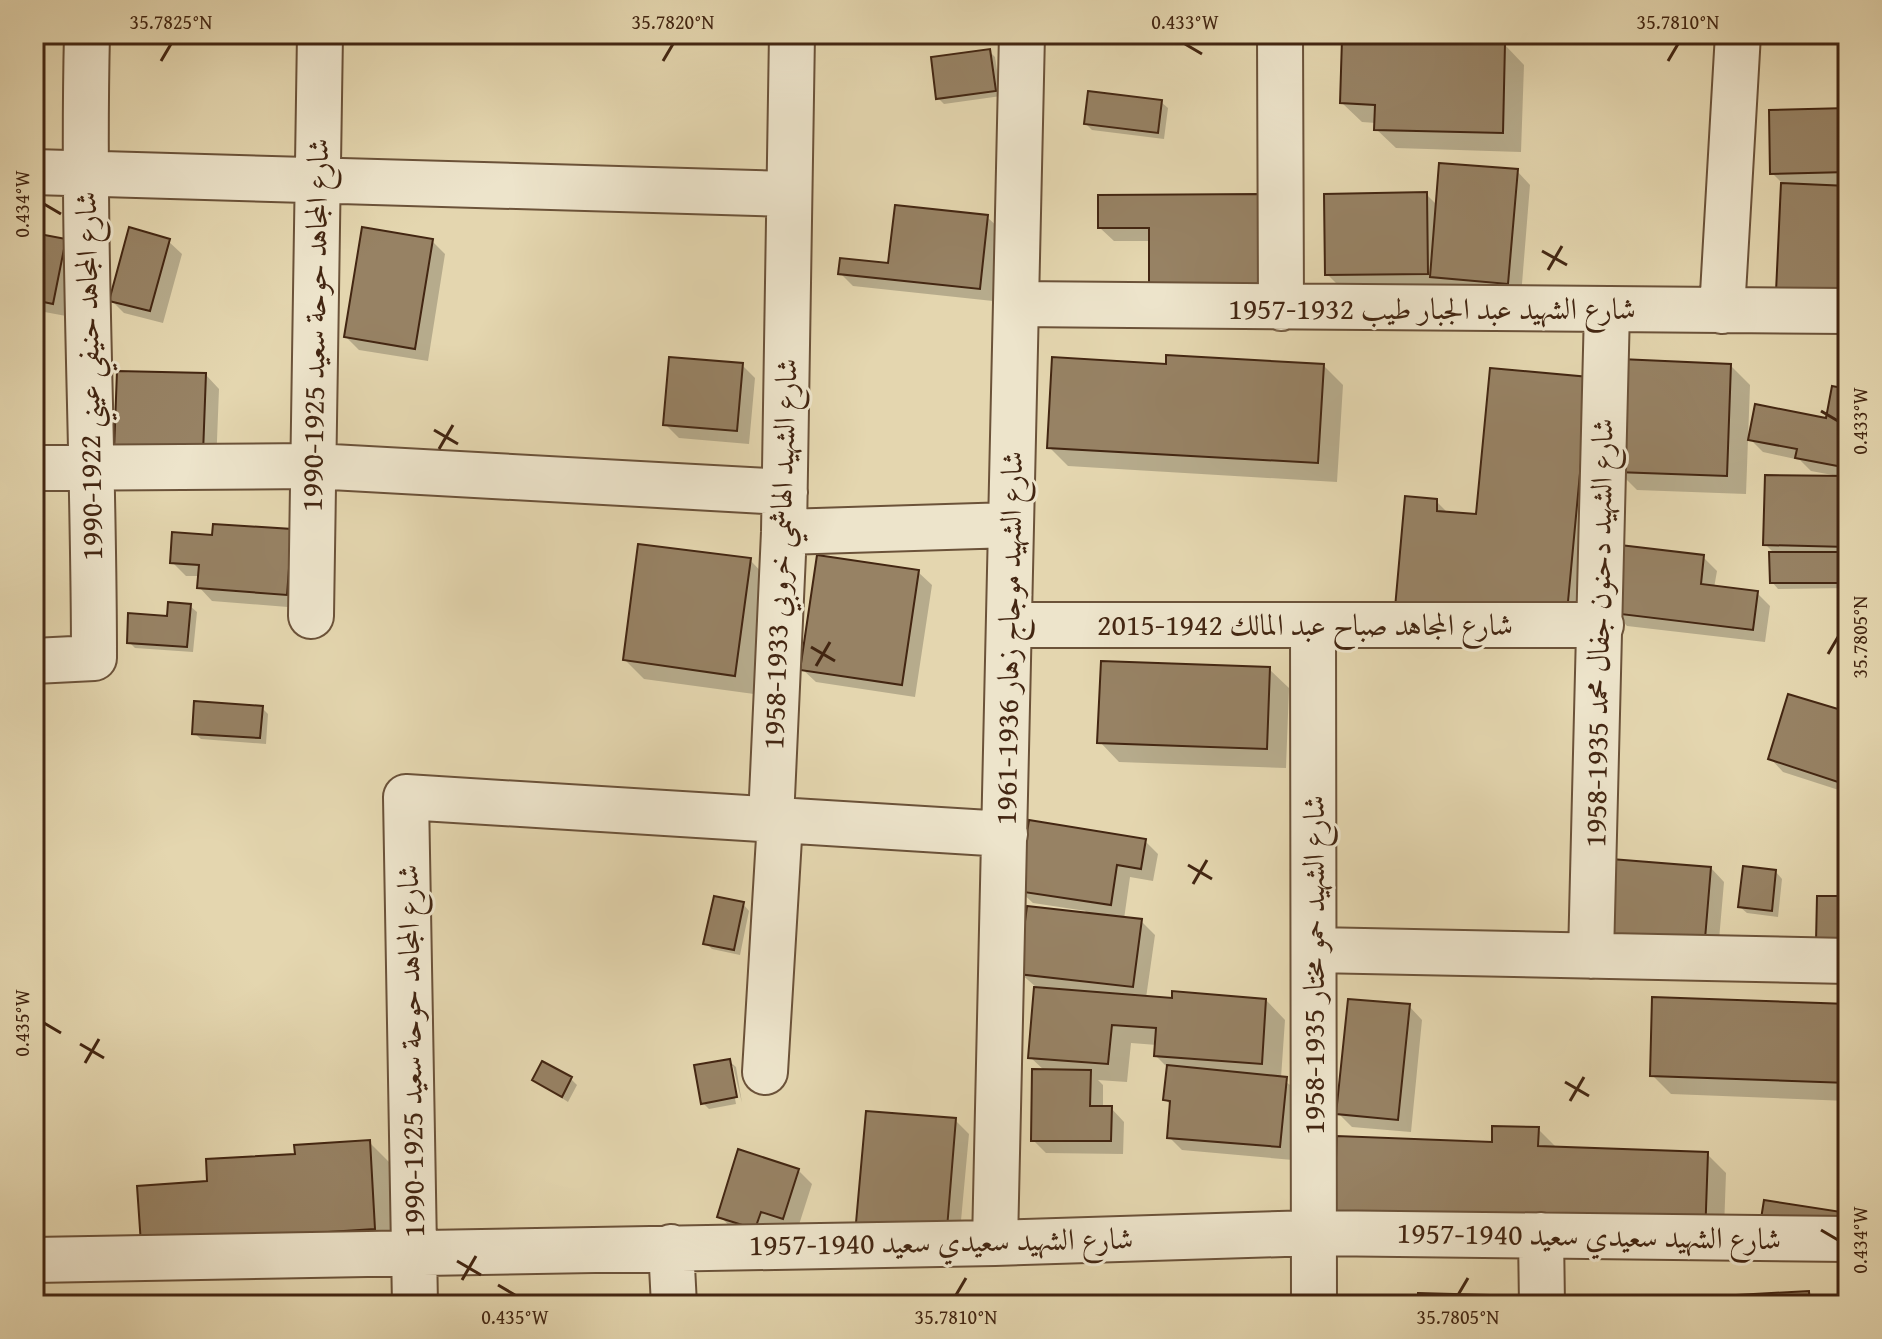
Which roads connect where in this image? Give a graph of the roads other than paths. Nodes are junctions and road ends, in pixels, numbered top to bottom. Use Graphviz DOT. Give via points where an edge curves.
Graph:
graph roads {
  1 [pos="87,34"];
  2 [pos="320,34"];
  3 [pos="792,34"];
  4 [pos="1022,34"];
  5 [pos="1280,34"];
  6 [pos="1738,34"];
  7 [pos="34,172"];
  8 [pos="84,173"];
  9 [pos="318,179"];
  10 [pos="789,194"];
  11 [pos="1016,304"];
  12 [pos="1281,308"];
  13 [pos="1607,310"];
  14 [pos="1722,311"];
  15 [pos="1848,311"];
  16 [pos="313,466"];
  17 [pos="94,467"];
  18 [pos="34,468"];
  19 [pos="785,512"];
  20 [pos="1011,525"];
  21 [pos="311,616"];
  22 [pos="1009,625"];
  23 [pos="1601,625"];
  24 [pos="1313,626"];
  25 [pos="34,661"];
  26 [pos="771,819"];
  27 [pos="1005,834"];
  28 [pos="1314,950"];
  29 [pos="1591,956"];
  30 [pos="1848,961"];
  31 [pos="765,1072"];
  32 [pos="1314,1233"];
  33 [pos="1541,1235"];
  34 [pos="1848,1239"];
  35 [pos="995,1243"];
  36 [pos="671,1247"];
  37 [pos="414,1255"];
  38 [pos="34,1260"];
  39 [pos="415,1305"];
  40 [pos="674,1305"];
  41 [pos="1314,1305"];
  42 [pos="1542,1305"];
  1 -- 8 [label="street, شارع المجاهد حنيفي عيني 1922-1990"];
  2 -- 9 [label="street, شارع المجاهد حوحة سعيد 1925-1990"];
  3 -- 10 [label="street, شارع الشهيد الهاشمي خروبي 1933-1958"];
  4 -- 11 [label="street, شارع الشهيد موجاج زهار 1936-1961"];
  5 -- 12 [label="street"];
  6 -- 14 [label="street"];
  7 -- 8 [label="street"];
  8 -- 9 [label="street"];
  8 -- 17 [label="street, شارع المجاهد حنيفي عيني 1922-1990"];
  9 -- 10 [label="street"];
  9 -- 16 [label="street, شارع المجاهد حوحة سعيد 1925-1990"];
  10 -- 19 [label="street, شارع الشهيد الهاشمي خروبي 1933-1958"];
  11 -- 12 [label="street, شارع الشهيد عبد الجبار طيب 1932-1957"];
  11 -- 20 [label="street, شارع الشهيد موجاج زهار 1936-1961"];
  12 -- 13 [label="street, شارع الشهيد عبد الجبار طيب 1932-1957"];
  13 -- 14 [label="street, شارع الشهيد عبد الجبار طيب 1932-1957"];
  13 -- 23 [label="street, شارع الشهيد دحنون جفال محمد 1935-1958"];
  14 -- 15 [label="street, شارع الشهيد عبد الجبار طيب 1932-1957"];
  16 -- 17 [label="street"];
  16 -- 19 [label="street"];
  16 -- 21 [label="street, شارع المجاهد حوحة سعيد 1925-1990"];
  17 -- 18 [label="street"];
  17 -- 25 [label="street, شارع المجاهد حنيفي عيني 1922-1990" via="94,658"];
  19 -- 20 [label="street"];
  19 -- 26 [label="street, شارع الشهيد الهاشمي خروبي 1933-1958"];
  20 -- 22 [label="street, شارع الشهيد موجاج زهار 1936-1961"];
  22 -- 24 [label="street, شارع المجاهد صباح عبد المالك 1942-2015"];
  22 -- 27 [label="street, شارع الشهيد موجاج زهار 1936-1961"];
  23 -- 24 [label="street, شارع المجاهد صباح عبد المالك 1942-2015"];
  23 -- 29 [label="street, شارع الشهيد دحنون جفال محمد 1935-1958"];
  24 -- 28 [label="street, شارع الشهيد حمو مختار 1935-1958"];
  26 -- 27 [label="street"];
  26 -- 31 [label="street, شارع الشهيد الهاشمي خروبي 1933-1958" via="779,838"];
  26 -- 37 [label="street, شارع المجاهد حوحة سعيد 1925-1990" via="406,797"];
  27 -- 35 [label="street, شارع الشهيد موجاج زهار 1936-1961"];
  28 -- 29 [label="street"];
  28 -- 32 [label="street, شارع الشهيد حمو مختار 1935-1958"];
  29 -- 30 [label="street"];
  32 -- 33 [label="street, شارع الشهيد سعيدي سعيد 1940-1957"];
  32 -- 35 [label="street, شارع الشهيد سعيدي سعيد 1940-1957"];
  32 -- 41 [label="street, شارع الشهيد حمو مختار 1935-1958"];
  33 -- 34 [label="street, شارع الشهيد سعيدي سعيد 1940-1957"];
  33 -- 42 [label="street"];
  35 -- 36 [label="street, شارع الشهيد سعيدي سعيد 1940-1957"];
  36 -- 37 [label="street, شارع الشهيد سعيدي سعيد 1940-1957"];
  36 -- 40 [label="street"];
  37 -- 38 [label="street, شارع الشهيد سعيدي سعيد 1940-1957"];
  37 -- 39 [label="street, شارع المجاهد حوحة سعيد 1925-1990"];
}
